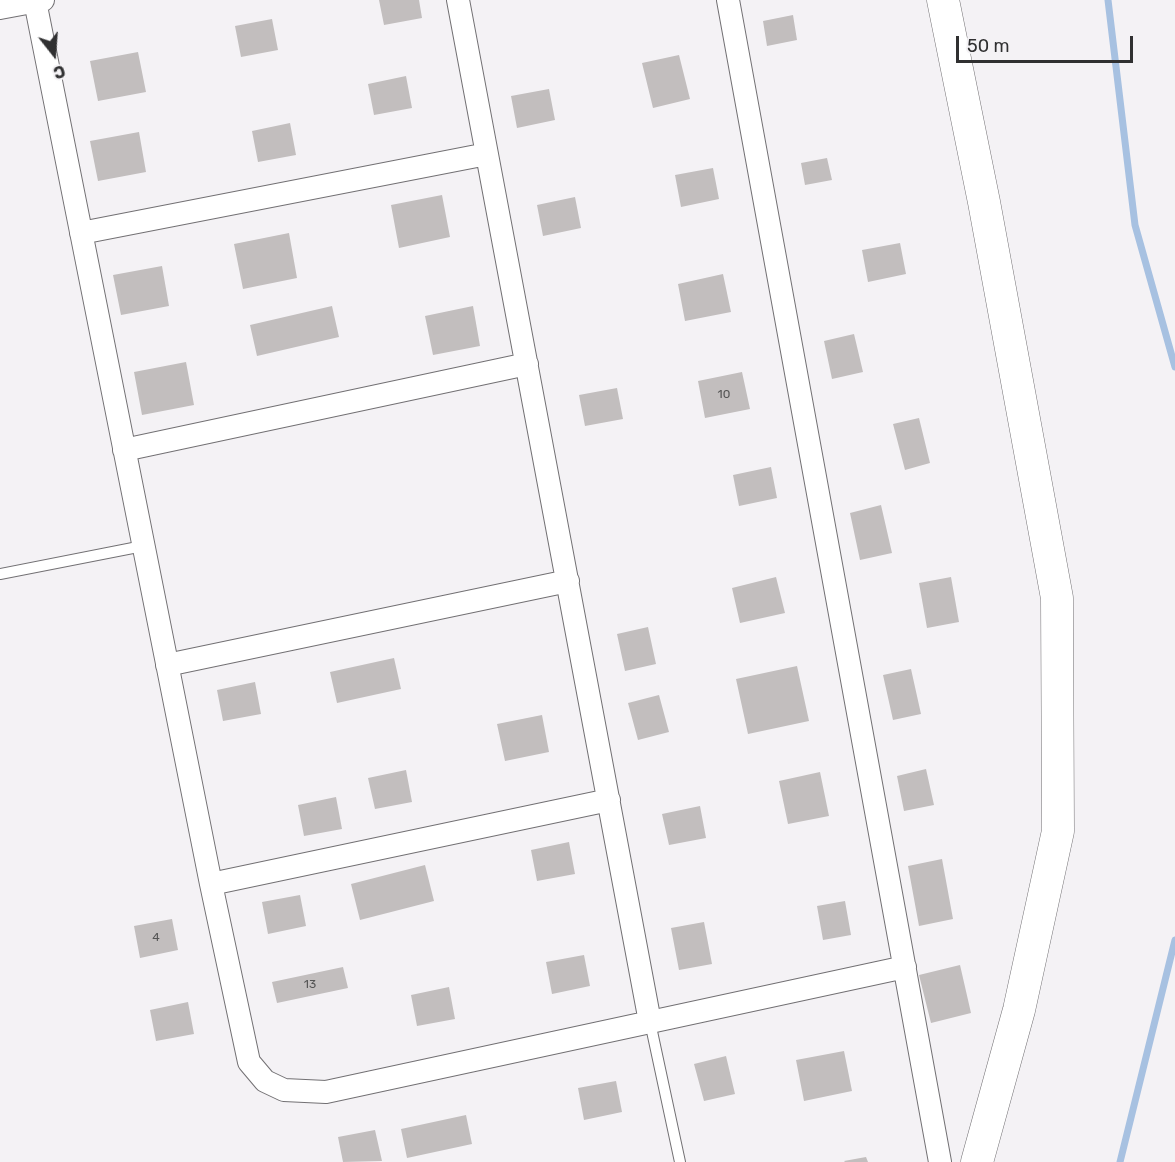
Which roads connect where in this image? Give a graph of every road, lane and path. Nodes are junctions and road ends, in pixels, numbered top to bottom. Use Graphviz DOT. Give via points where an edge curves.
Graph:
graph roads {
  1 [pos="38,0"];
  2 [pos="458,0"];
  3 [pos="728,0"];
  4 [pos="943,0"];
  5 [pos="0,8"];
  6 [pos="487,154"];
  7 [pos="81,233"];
  8 [pos="527,364"];
  9 [pos="124,450"];
  10 [pos="143,546"];
  11 [pos="0,574"];
  12 [pos="568,581"];
  13 [pos="167,664"];
  14 [pos="609,800"];
  15 [pos="211,884"];
  16 [pos="905,968"];
  17 [pos="651,1022"];
  18 [pos="680,1162"];
  19 [pos="940,1162"];
  20 [pos="977,1162"];
  1 -- 5 [label="street"];
  1 -- 7 [label="street"];
  2 -- 6 [label="street"];
  3 -- 16 [label="street"];
  4 -- 20 [label="street" via="1057,598 1058,831 1019,1010"];
  6 -- 7 [label="street"];
  6 -- 8 [label="street"];
  7 -- 9 [label="street"];
  8 -- 9 [label="street"];
  8 -- 12 [label="street"];
  9 -- 10 [label="street"];
  10 -- 11 [label="lane"];
  10 -- 13 [label="street"];
  12 -- 13 [label="street"];
  12 -- 14 [label="street"];
  13 -- 15 [label="street"];
  14 -- 15 [label="street"];
  14 -- 17 [label="street"];
  15 -- 17 [label="street" via="249,1062 265,1081 284,1090 326,1092"];
  16 -- 17 [label="street"];
  16 -- 19 [label="street"];
  17 -- 18 [label="lane"];
}
